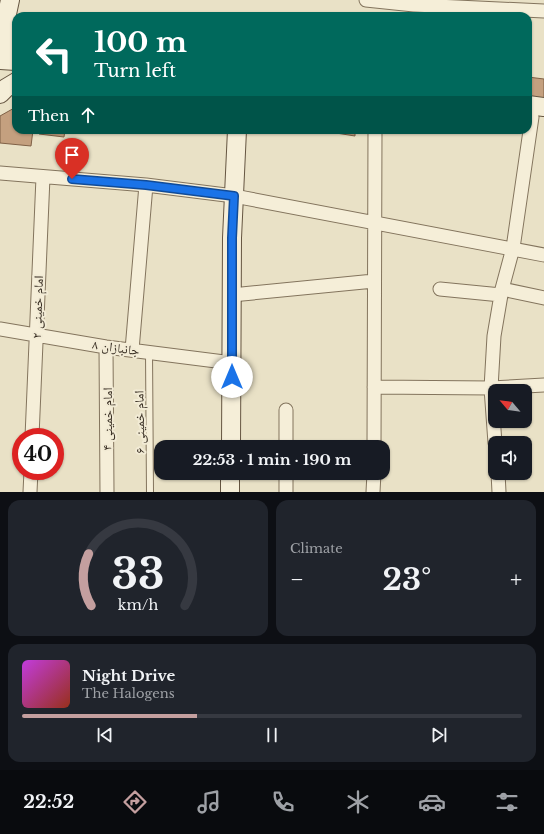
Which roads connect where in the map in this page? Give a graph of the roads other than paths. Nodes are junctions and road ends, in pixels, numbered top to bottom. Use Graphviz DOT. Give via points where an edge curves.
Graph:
graph roads {
  1 [pos="10,0"];
  2 [pos="366,0"];
  3 [pos="410,6"];
  4 [pos="544,11"];
  5 [pos="4,29"];
  6 [pos="0,47"];
  7 [pos="12,50"];
  8 [pos="0,60"];
  9 [pos="12,61"];
  10 [pos="0,76"];
  11 [pos="12,77"];
  12 [pos="12,84"];
  13 [pos="0,94"];
  14 [pos="538,110"];
  15 [pos="237,134"];
  16 [pos="375,134"];
  17 [pos="0,174"];
  18 [pos="43,177"];
  19 [pos="146,185"];
  20 [pos="234,196"];
  21 [pos="374,222"];
  22 [pos="513,248"];
  23 [pos="544,255"];
  24 [pos="374,281"];
  25 [pos="440,289"];
  26 [pos="501,292"];
  27 [pos="232,295"];
  28 [pos="544,298"];
  29 [pos="0,329"];
  30 [pos="36,335"];
  31 [pos="106,346"];
  32 [pos="132,350"];
  33 [pos="149,352"];
  34 [pos="232,363"];
  35 [pos="490,384"];
  36 [pos="532,386"];
  37 [pos="544,386"];
  38 [pos="374,388"];
  39 [pos="488,388"];
  40 [pos="286,410"];
  41 [pos="32,428"];
  42 [pos="231,440"];
  43 [pos="286,440"];
  44 [pos="374,440"];
  45 [pos="31,480"];
  46 [pos="230,480"];
  47 [pos="286,480"];
  48 [pos="374,480"];
  49 [pos="498,480"];
  50 [pos="30,492"];
  51 [pos="107,492"];
  52 [pos="150,492"];
  53 [pos="230,492"];
  54 [pos="286,492"];
  55 [pos="373,492"];
  56 [pos="499,492"];
  1 -- 5 [label="street"];
  2 -- 3 [label="street"];
  3 -- 4 [label="street"];
  5 -- 6 [label="street"];
  5 -- 7 [label="street"];
  8 -- 9 [label="street"];
  10 -- 11 [label="street"];
  12 -- 13 [label="street"];
  14 -- 22 [label="street"];
  15 -- 20 [label="street"];
  16 -- 21 [label="street"];
  17 -- 18 [label="street"];
  18 -- 19 [label="street"];
  18 -- 30 [label="street, امام خمینی ۲"];
  19 -- 20 [label="street"];
  19 -- 32 [label="street"];
  20 -- 21 [label="street"];
  20 -- 27 [label="street"];
  21 -- 22 [label="street"];
  21 -- 24 [label="street"];
  22 -- 23 [label="street"];
  22 -- 26 [label="street"];
  24 -- 27 [label="street"];
  24 -- 38 [label="street"];
  25 -- 26 [label="street"];
  26 -- 28 [label="street"];
  26 -- 35 [label="street"];
  27 -- 34 [label="street"];
  29 -- 30 [label="street, جانبازان ۸"];
  30 -- 31 [label="street, جانبازان ۸"];
  30 -- 41 [label="street, امام خمینی ۲"];
  31 -- 32 [label="street, جانبازان ۸"];
  31 -- 51 [label="street, امام خمینی ۴"];
  32 -- 33 [label="street, جانبازان ۸"];
  33 -- 34 [label="street, جانبازان ۸"];
  33 -- 52 [label="lane, امام خمینی ۶"];
  34 -- 42 [label="street"];
  36 -- 37 [label="street"];
  38 -- 39 [label="street"];
  38 -- 44 [label="street"];
  40 -- 43 [label="street"];
  45 -- 50 [label="street"];
  46 -- 53 [label="street"];
  47 -- 54 [label="street"];
  48 -- 55 [label="street"];
  49 -- 56 [label="street"];
}
